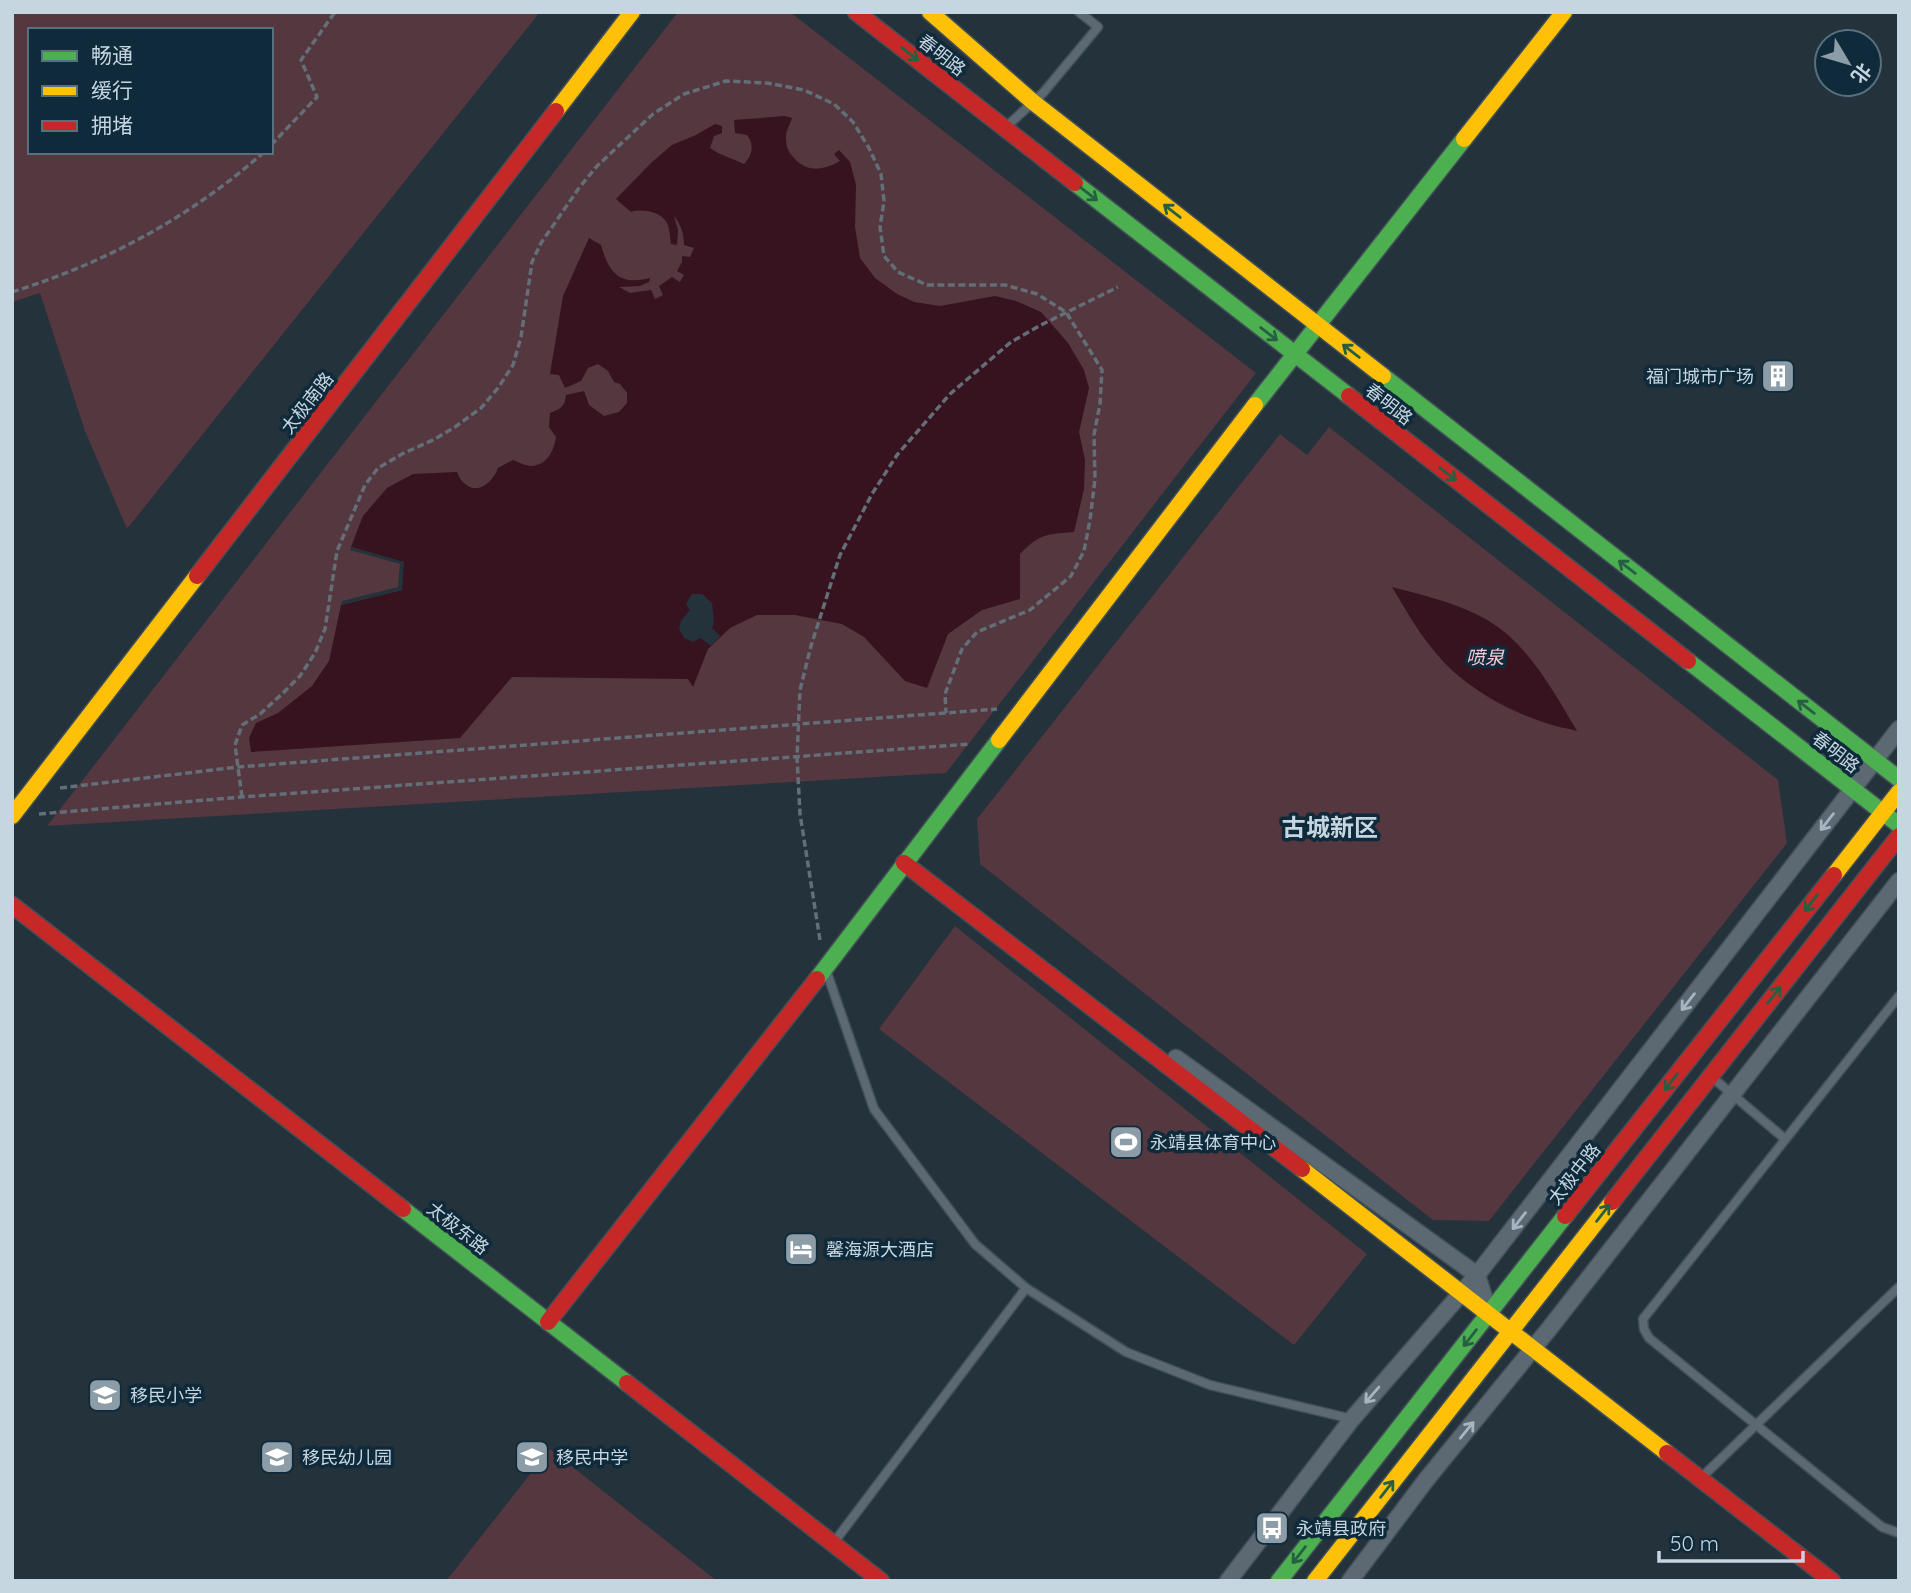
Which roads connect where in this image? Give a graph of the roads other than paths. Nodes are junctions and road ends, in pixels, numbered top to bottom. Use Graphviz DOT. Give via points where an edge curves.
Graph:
graph roads {
  1 [pos="632,12"];
  2 [pos="856,12"];
  3 [pos="930,12"];
  4 [pos="1079,12"];
  5 [pos="1564,12"];
  6 [pos="1033,102"];
  7 [pos="1004,128"];
  8 [pos="1317,324"];
  9 [pos="1294,354"];
  10 [pos="1899,729"];
  11 [pos="1875,760"];
  12 [pos="1899,779"];
  13 [pos="1853,789"];
  14 [pos="1899,792"];
  15 [pos="1882,812"];
  16 [pos="12,816"];
  17 [pos="1899,825"];
  18 [pos="1899,836"];
  19 [pos="904,863"];
  20 [pos="1899,881"];
  21 [pos="12,905"];
  22 [pos="825,968"];
  23 [pos="1899,996"];
  24 [pos="1710,1076"];
  25 [pos="1731,1094"];
  26 [pos="1786,1139"];
  27 [pos="1477,1275"];
  28 [pos="1899,1287"];
  29 [pos="1027,1288"];
  30 [pos="1462,1292"];
  31 [pos="1489,1313"];
  32 [pos="548,1322"];
  33 [pos="1511,1330"];
  34 [pos="1534,1348"];
  35 [pos="1352,1419"];
  36 [pos="1756,1424"];
  37 [pos="1700,1479"];
  38 [pos="1899,1534"];
  39 [pos="833,1544"];
  40 [pos="881,1581"];
  41 [pos="1228,1581"];
  42 [pos="1279,1581"];
  43 [pos="1315,1581"];
  44 [pos="1350,1581"];
  45 [pos="1832,1581"];
  1 -- 16 [label="main road, 太极南路"];
  2 -- 7 [label="main road, 春明路, one-way"];
  3 -- 6 [label="main road, 春明路"];
  4 -- 6 [label="lane" via="1098,27"];
  5 -- 8 [label="main road"];
  6 -- 7 [label="lane"];
  8 -- 6 [label="main road, 春明路, one-way"];
  7 -- 9 [label="main road, 春明路, one-way"];
  8 -- 9 [label="main road"];
  11 -- 8 [label="main road, 春明路, one-way"];
  9 -- 13 [label="main road, 春明路, one-way"];
  9 -- 19 [label="main road"];
  10 -- 11 [label="street"];
  11 -- 12 [label="main road, 春明路"];
  11 -- 13 [label="street"];
  13 -- 15 [label="main road, 春明路"];
  13 -- 27 [label="street, one-way"];
  14 -- 15 [label="main road, 太极中路"];
  15 -- 17 [label="main road, 春明路"];
  15 -- 31 [label="main road, 太极中路, one-way"];
  24 -- 18 [label="main road, one-way"];
  19 -- 22 [label="main road"];
  19 -- 27 [label="street"];
  19 -- 30 [label="main road"];
  20 -- 25 [label="street"];
  21 -- 32 [label="main road, 太极东路"];
  22 -- 29 [label="lane" via="874,1109 975,1244"];
  22 -- 32 [label="main road"];
  23 -- 26 [label="lane"];
  24 -- 25 [label="lane"];
  33 -- 24 [label="main road, one-way"];
  25 -- 26 [label="lane"];
  25 -- 34 [label="street"];
  26 -- 36 [label="lane" via="1643,1319 1649,1338"];
  27 -- 30 [label="street"];
  27 -- 31 [label="street"];
  28 -- 36 [label="lane"];
  29 -- 35 [label="lane" via="1126,1352 1210,1385"];
  29 -- 39 [label="lane"];
  30 -- 31 [label="main road"];
  30 -- 35 [label="street, one-way"];
  31 -- 33 [label="main road"];
  31 -- 42 [label="main road, 太极中路, one-way"];
  32 -- 39 [label="main road, 太极东路"];
  33 -- 34 [label="main road"];
  43 -- 33 [label="main road, one-way"];
  34 -- 37 [label="main road"];
  44 -- 34 [label="street, one-way"];
  35 -- 41 [label="street"];
  36 -- 37 [label="lane"];
  36 -- 38 [label="lane" via="1882,1527"];
  37 -- 45 [label="main road"];
  39 -- 40 [label="main road, 太极东路"];
}
